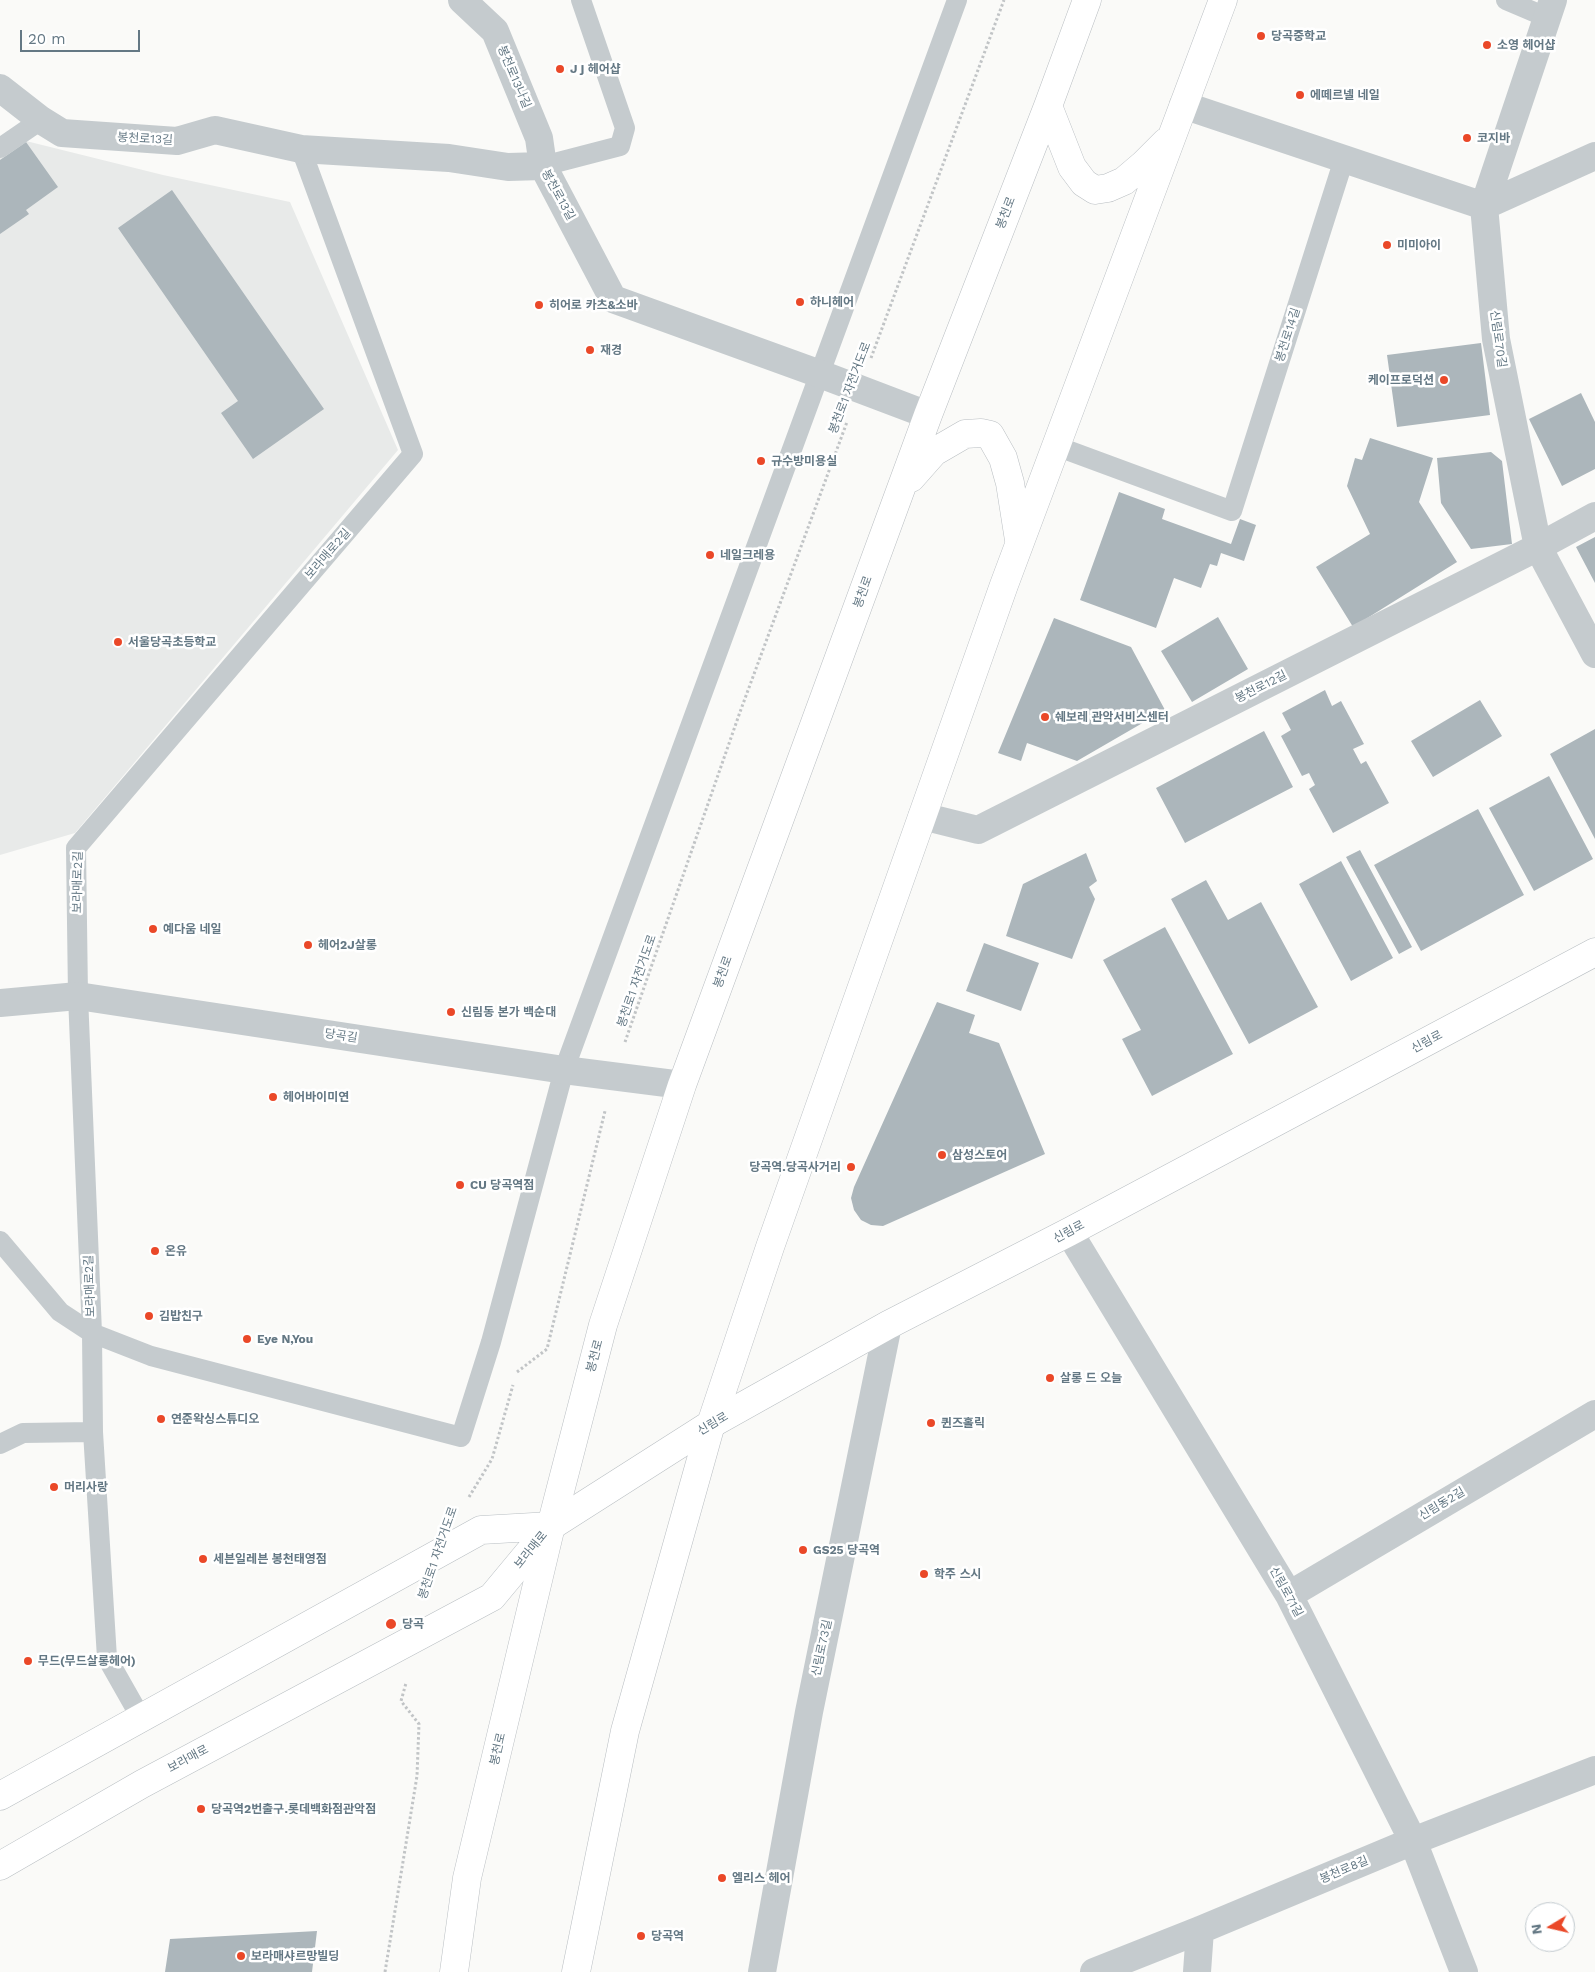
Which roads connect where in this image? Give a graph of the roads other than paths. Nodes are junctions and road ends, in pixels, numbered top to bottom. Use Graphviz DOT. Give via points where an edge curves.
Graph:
graph roads {
  1 [pos="462,0"];
  2 [pos="581,0"];
  3 [pos="957,0"];
  4 [pos="1087,0"];
  5 [pos="1223,0"];
  6 [pos="1506,0"];
  7 [pos="1549,8"];
  8 [pos="0,88"];
  9 [pos="1184,105"];
  10 [pos="1048,106"];
  11 [pos="41,120"];
  12 [pos="1172,137"];
  13 [pos="0,148"];
  14 [pos="301,150"];
  15 [pos="1595,156"];
  16 [pos="1344,159"];
  17 [pos="543,166"];
  18 [pos="1484,206"];
  19 [pos="820,374"];
  20 [pos="928,415"];
  21 [pos="1056,446"];
  22 [pos="901,490"];
  23 [pos="1595,516"];
  24 [pos="1020,542"];
  25 [pos="1538,547"];
  26 [pos="1595,654"];
  27 [pos="922,816"];
  28 [pos="1595,952"];
  29 [pos="78,996"];
  30 [pos="0,1003"];
  31 [pos="564,1070"];
  32 [pos="682,1085"];
  33 [pos="1069,1232"];
  34 [pos="0,1242"];
  35 [pos="888,1325"];
  36 [pos="92,1333"];
  37 [pos="1595,1414"];
  38 [pos="711,1424"];
  39 [pos="93,1432"];
  40 [pos="0,1444"];
  41 [pos="551,1526"];
  42 [pos="1289,1595"];
  43 [pos="141,1718"];
  44 [pos="1595,1770"];
  45 [pos="0,1796"];
  46 [pos="1412,1841"];
  47 [pos="0,1866"];
  48 [pos="1200,1930"];
  49 [pos="454,1972"];
  50 [pos="576,1972"];
  51 [pos="762,1972"];
  52 [pos="1094,1972"];
  53 [pos="1196,1972"];
  54 [pos="1464,1972"];
  1 -- 17 [label="street, 봉천로13나길" via="495,31 539,138"];
  2 -- 17 [label="lane" via="625,128 620,146"];
  3 -- 19 [label="lane"];
  4 -- 10 [label="main road, 봉천로"];
  5 -- 9 [label="main road"];
  6 -- 7 [label="lane, 신림로70길"];
  7 -- 18 [label="street, 신림로70길"];
  8 -- 11 [label="street, 봉천로13길"];
  9 -- 12 [label="main road"];
  9 -- 16 [label="street"];
  10 -- 12 [label="main road" via="1072,168 1084,183 1095,190 1124,181"];
  10 -- 20 [label="main road, 봉천로"];
  11 -- 13 [label="lane"];
  11 -- 14 [label="street, 봉천로13길" via="62,133 177,141 215,130"];
  12 -- 21 [label="main road"];
  14 -- 17 [label="street, 봉천로13길" via="449,158 508,167"];
  14 -- 29 [label="lane, 보라매로2길" via="414,454 76,848"];
  15 -- 18 [label="street"];
  16 -- 18 [label="street"];
  16 -- 21 [label="lane, 봉천로14길" via="1232,511"];
  17 -- 19 [label="street, 봉천로13길" via="613,299"];
  18 -- 25 [label="street, 신림로70길" via="1496,339"];
  19 -- 20 [label="street, 봉천로13길"];
  19 -- 31 [label="lane"];
  20 -- 22 [label="main road, 봉천로"];
  21 -- 24 [label="main road"];
  22 -- 24 [label="main road" via="934,452 965,434 990,435 1004,458"];
  22 -- 32 [label="main road, 봉천로"];
  23 -- 25 [label="street, 봉천로12길"];
  24 -- 27 [label="main road"];
  25 -- 26 [label="street, 신림로70길"];
  25 -- 27 [label="street, 봉천로12길" via="978,830"];
  27 -- 38 [label="main road" via="770,1246"];
  28 -- 33 [label="main road, 신림로"];
  29 -- 30 [label="street, 당곡길"];
  29 -- 31 [label="street, 당곡길"];
  29 -- 36 [label="lane, 보라매로2길"];
  31 -- 32 [label="street, 당곡길"];
  31 -- 36 [label="lane" via="491,1342 461,1437 151,1356"];
  32 -- 41 [label="main road, 봉천로" via="603,1324"];
  33 -- 35 [label="main road, 신림로"];
  33 -- 42 [label="street, 신림로71길"];
  34 -- 36 [label="lane" via="60,1312"];
  35 -- 38 [label="main road, 신림로"];
  35 -- 51 [label="street, 신림로73길" via="809,1712"];
  36 -- 39 [label="lane, 보라매로2길"];
  37 -- 42 [label="street, 신림동2길"];
  38 -- 41 [label="main road, 신림로"];
  38 -- 50 [label="main road" via="625,1731"];
  39 -- 40 [label="lane" via="23,1433"];
  39 -- 43 [label="lane, 보라매로2길" via="107,1658"];
  41 -- 43 [label="main road, 보라매로" via="481,1530"];
  41 -- 47 [label="main road, 보라매로" via="492,1597 142,1784"];
  41 -- 49 [label="main road, 봉천로" via="467,1878"];
  42 -- 46 [label="street, 신림로71길"];
  43 -- 45 [label="main road, 보라매로"];
  44 -- 46 [label="street, 봉천로8길"];
  46 -- 48 [label="street, 봉천로8길"];
  46 -- 54 [label="street, 신림로71길"];
  48 -- 52 [label="street, 봉천로8길"];
  48 -- 53 [label="street"];
}
